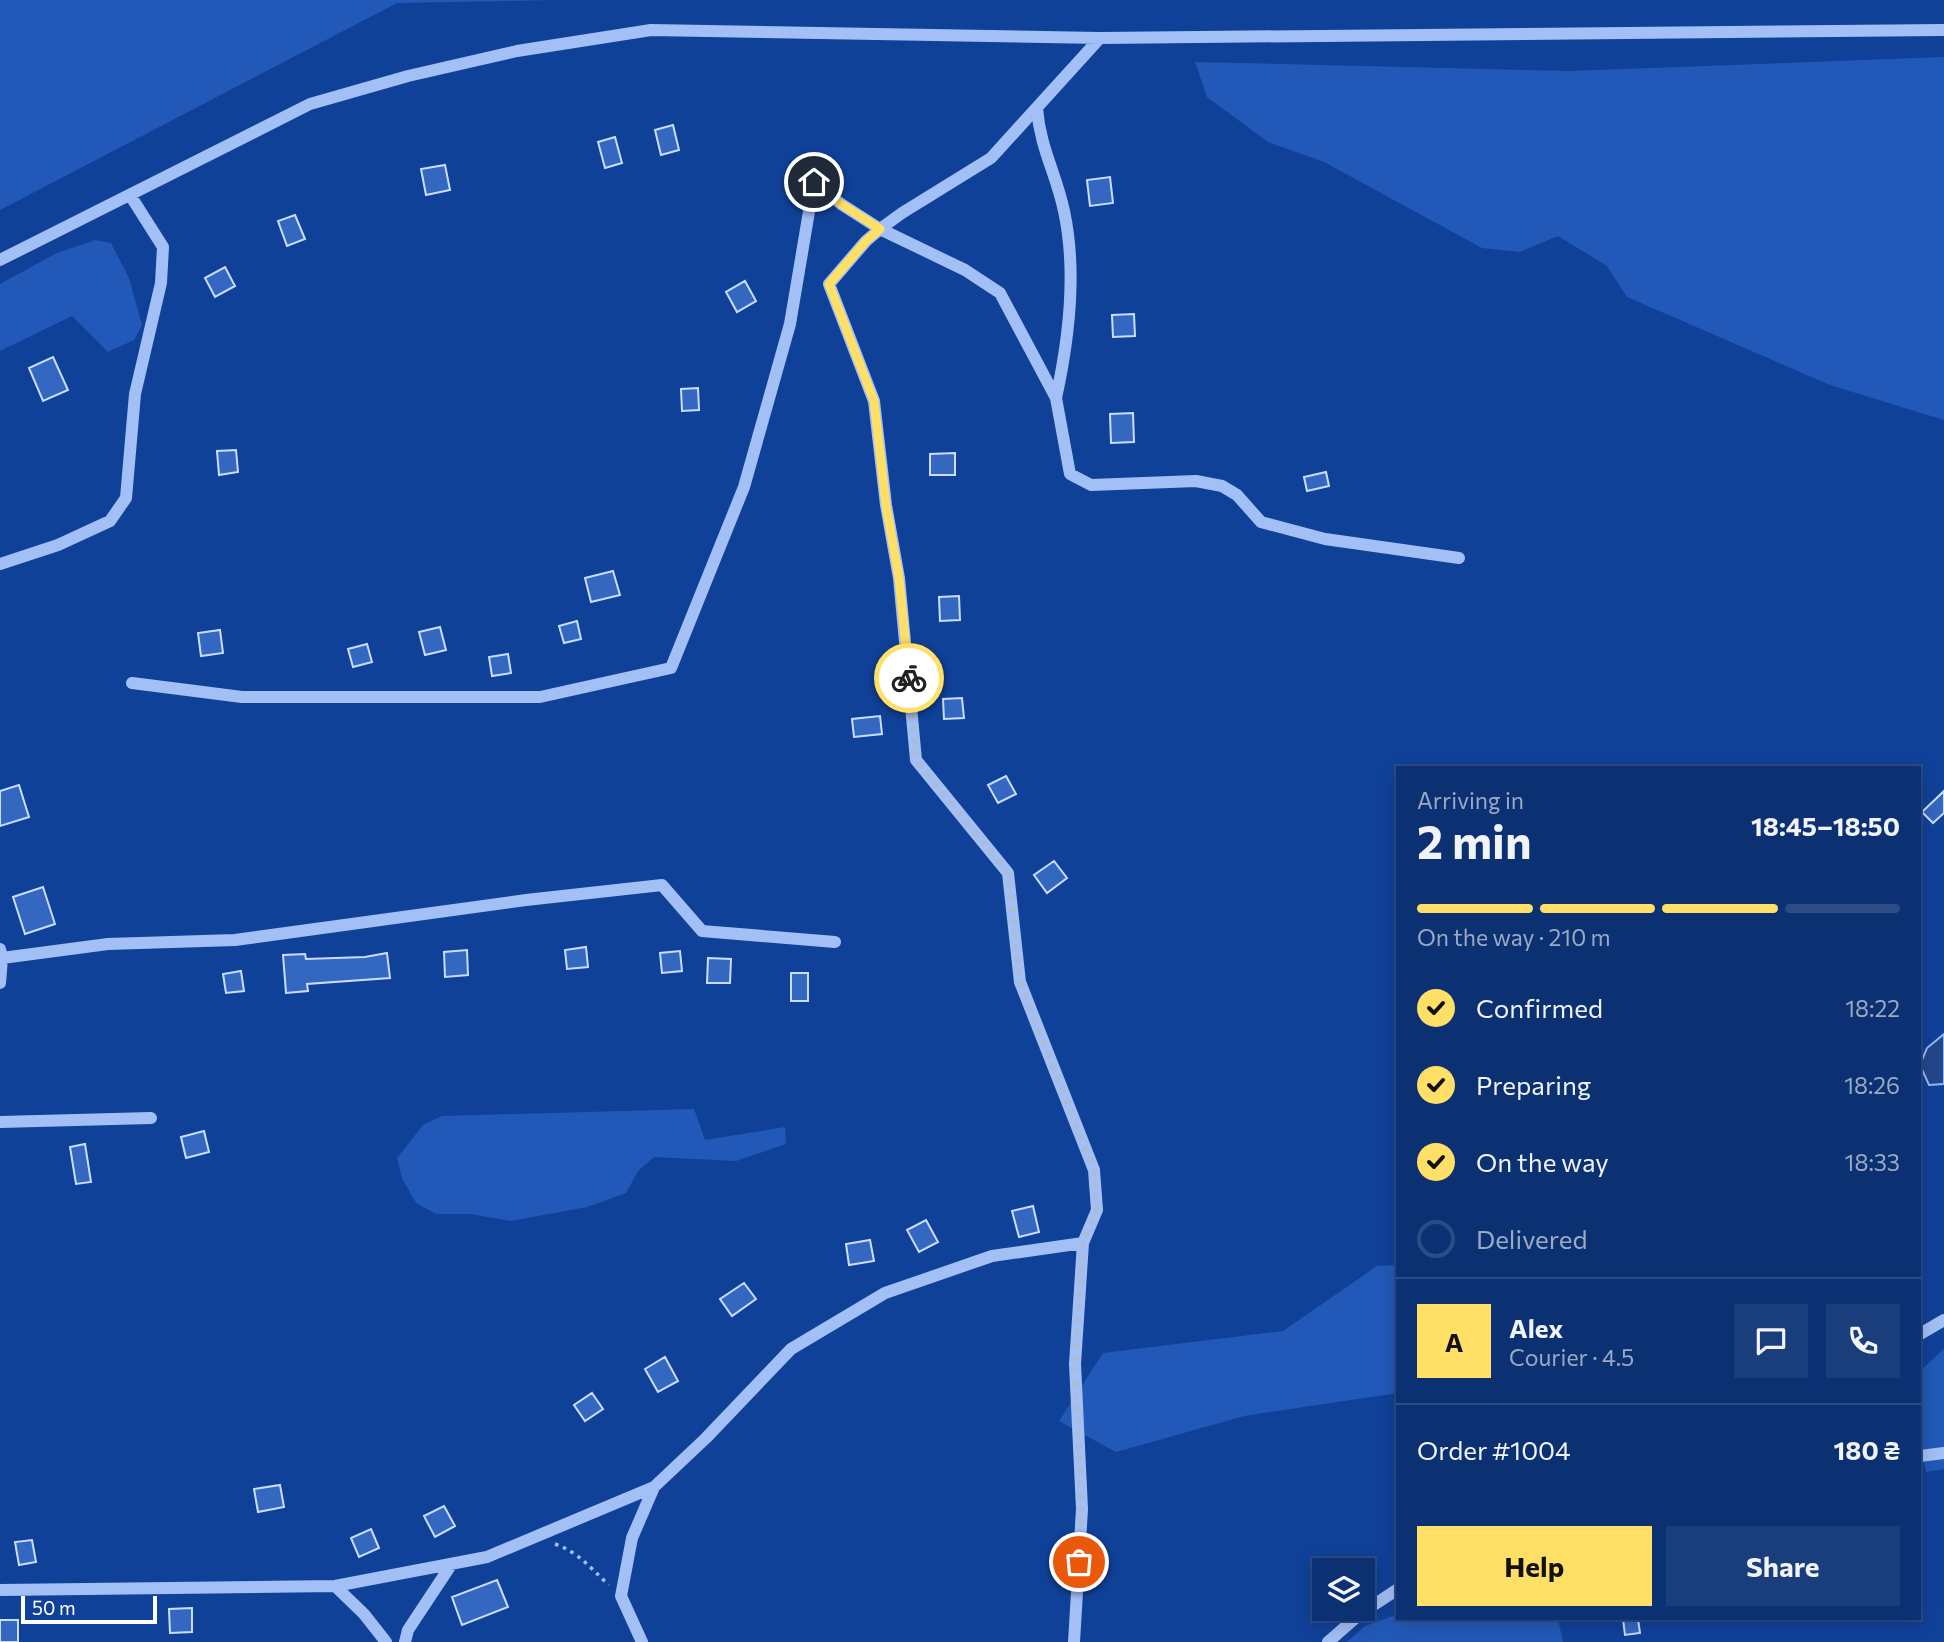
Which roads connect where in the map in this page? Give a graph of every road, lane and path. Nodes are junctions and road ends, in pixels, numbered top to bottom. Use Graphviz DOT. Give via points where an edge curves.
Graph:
graph roads {
  1 [pos="1944,30"];
  2 [pos="1100,38"];
  3 [pos="1037,108"];
  4 [pos="800,170"];
  5 [pos="814,182"];
  6 [pos="130,195"];
  7 [pos="880,229"];
  8 [pos="0,260"];
  9 [pos="1056,398"];
  10 [pos="1459,558"];
  11 [pos="0,564"];
  12 [pos="132,683"];
  13 [pos="835,942"];
  14 [pos="1,953"];
  15 [pos="0,982"];
  16 [pos="151,1118"];
  17 [pos="0,1122"];
  18 [pos="1083,1243"];
  19 [pos="1944,1320"];
  20 [pos="1921,1333"];
  21 [pos="1944,1452"];
  22 [pos="1921,1456"];
  23 [pos="654,1487"];
  24 [pos="528,1540"];
  25 [pos="451,1565"];
  26 [pos="335,1586"];
  27 [pos="0,1590"];
  28 [pos="1396,1590"];
  29 [pos="621,1596"];
  30 [pos="1396,1600"];
  31 [pos="1375,1604"];
  32 [pos="1375,1608"];
  33 [pos="1352,1621"];
  34 [pos="386,1642"];
  35 [pos="405,1642"];
  36 [pos="642,1642"];
  37 [pos="1074,1642"];
  38 [pos="1328,1642"];
  1 -- 2 [label="street"];
  2 -- 3 [label="street"];
  2 -- 6 [label="street" via="651,30 517,51 310,104"];
  3 -- 7 [label="street" via="991,158"];
  3 -- 9 [label="street" via="1044,152 1059,188 1069,251 1066,354"];
  4 -- 5 [label="street"];
  5 -- 7 [label="street"];
  5 -- 12 [label="street" via="790,324 744,487 671,668 540,697 242,697"];
  6 -- 8 [label="street"];
  6 -- 11 [label="street" via="163,247 161,283 135,394 126,498 110,521"];
  7 -- 9 [label="street" via="965,270 1000,293"];
  7 -- 18 [label="street" via="829,284 874,401 899,578 916,760 1008,873 1020,982 1094,1170 1097,1210"];
  9 -- 10 [label="street" via="1070,474 1091,485 1196,481 1222,486 1237,495 1261,522 1325,539"];
  13 -- 14 [label="street" via="702,931 662,886 235,940"];
  14 -- 15 [label="street"];
  16 -- 17 [label="street"];
  18 -- 23 [label="street" via="992,1256 885,1293 791,1349"];
  18 -- 37 [label="street" via="1075,1364 1082,1509"];
  19 -- 20 [label="street"];
  21 -- 22 [label="street"];
  23 -- 24 [label="street"];
  23 -- 29 [label="street" via="632,1538"];
  24 -- 25 [label="street"];
  24 -- 29 [label="path" via="574,1552"];
  25 -- 26 [label="street"];
  25 -- 35 [label="street" via="414,1619"];
  26 -- 27 [label="street"];
  26 -- 34 [label="street"];
  28 -- 31 [label="street"];
  29 -- 36 [label="street"];
  30 -- 32 [label="street"];
  33 -- 38 [label="street"];
}
